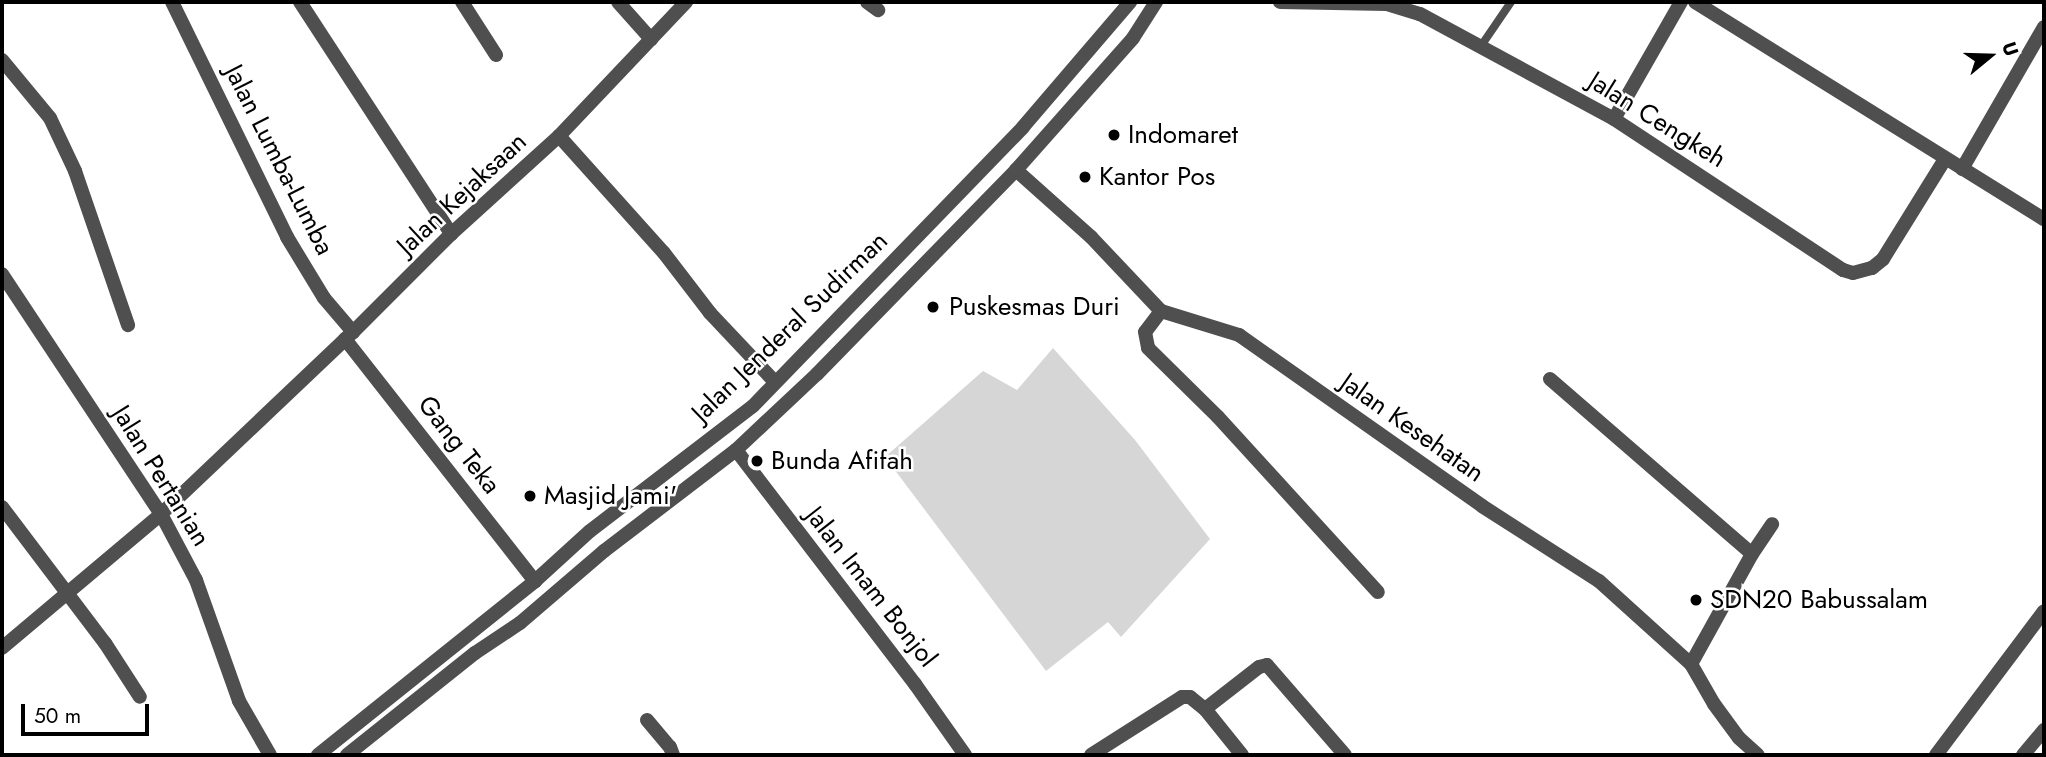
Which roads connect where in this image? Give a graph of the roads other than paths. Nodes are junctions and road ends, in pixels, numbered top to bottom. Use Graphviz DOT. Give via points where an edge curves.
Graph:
graph roads {
  1 [pos="172,2"];
  2 [pos="300,2"];
  3 [pos="461,2"];
  4 [pos="618,2"];
  5 [pos="686,2"];
  6 [pos="1130,2"];
  7 [pos="1156,2"];
  8 [pos="1280,2"];
  9 [pos="1511,2"];
  10 [pos="1681,2"];
  11 [pos="1695,2"];
  12 [pos="2044,27"];
  13 [pos="651,39"];
  14 [pos="1481,46"];
  15 [pos="496,55"];
  16 [pos="2,60"];
  17 [pos="1067,77"];
  18 [pos="1083,94"];
  19 [pos="1614,119"];
  20 [pos="559,136"];
  21 [pos="1945,159"];
  22 [pos="1962,169"];
  23 [pos="1016,170"];
  24 [pos="2044,219"];
  25 [pos="451,234"];
  26 [pos="2,274"];
  27 [pos="1161,311"];
  28 [pos="128,325"];
  29 [pos="349,336"];
  30 [pos="1550,379"];
  31 [pos="775,382"];
  32 [pos="736,450"];
  33 [pos="2,507"];
  34 [pos="161,514"];
  35 [pos="1772,524"];
  36 [pos="590,531"];
  37 [pos="604,551"];
  38 [pos="1752,554"];
  39 [pos="535,581"];
  40 [pos="1378,593"];
  41 [pos="66,594"];
  42 [pos="2044,611"];
  43 [pos="2,648"];
  44 [pos="1691,664"];
  45 [pos="140,697"];
  46 [pos="1205,709"];
  47 [pos="647,720"];
  48 [pos="2044,730"];
  49 [pos="270,755"];
  50 [pos="318,755"];
  51 [pos="347,755"];
  52 [pos="673,755"];
  53 [pos="965,755"];
  54 [pos="1091,755"];
  55 [pos="1242,755"];
  56 [pos="1345,755"];
  57 [pos="1758,755"];
  58 [pos="1936,755"];
  59 [pos="2023,755"];
  1 -- 29 [label="street, Jalan Lumba-Lumba" via="287,237"];
  2 -- 25 [label="street"];
  3 -- 15 [label="street"];
  4 -- 13 [label="street"];
  5 -- 13 [label="street"];
  6 -- 17 [label="street, Jalan Jenderal Sudirman"];
  7 -- 18 [label="street, Jalan Jenderal Sudirman" via="1133,37"];
  8 -- 14 [label="street, Jalan Cengkeh" via="1387,4 1420,14"];
  9 -- 14 [label="lane"];
  10 -- 19 [label="street"];
  11 -- 21 [label="street"];
  12 -- 22 [label="street"];
  13 -- 20 [label="street"];
  14 -- 19 [label="street, Jalan Cengkeh"];
  16 -- 28 [label="street" via="50,118 75,171"];
  17 -- 18 [label="street"];
  17 -- 31 [label="street, Jalan Jenderal Sudirman"];
  18 -- 23 [label="street, Jalan Jenderal Sudirman"];
  19 -- 21 [label="street, Jalan Cengkeh" via="1853,273 1872,268 1883,259"];
  20 -- 25 [label="street, Jalan Kejaksaan"];
  20 -- 31 [label="street, Jalan Kejaksaan"];
  21 -- 22 [label="street"];
  22 -- 24 [label="street"];
  23 -- 27 [label="street, Jalan Kesehatan" via="1091,237"];
  23 -- 32 [label="street, Jalan Jenderal Sudirman" via="817,374"];
  25 -- 29 [label="street, Jalan Kejaksaan"];
  26 -- 34 [label="street, Jalan Pertanian"];
  27 -- 40 [label="street" via="1145,332 1148,348 1219,416"];
  27 -- 44 [label="street, Jalan Kesehatan" via="1239,335 1482,506 1599,581"];
  29 -- 34 [label="street, Jalan Kejaksaan"];
  29 -- 39 [label="street, Gang Teka"];
  30 -- 38 [label="street"];
  31 -- 36 [label="street, Jalan Jenderal Sudirman" via="719,434"];
  32 -- 37 [label="street, Jalan Jenderal Sudirman"];
  32 -- 53 [label="street, Jalan Imam Bonjol"];
  33 -- 41 [label="street"];
  34 -- 41 [label="street, Jalan Kejaksaan"];
  34 -- 49 [label="street, Jalan Pertanian" via="196,580 240,701"];
  35 -- 38 [label="street"];
  36 -- 37 [label="street"];
  36 -- 39 [label="street, Jalan Jenderal Sudirman"];
  37 -- 51 [label="street, Jalan Jenderal Sudirman"];
  38 -- 44 [label="street"];
  39 -- 50 [label="street, Jalan Jenderal Sudirman"];
  41 -- 43 [label="street, Jalan Kejaksaan"];
  41 -- 45 [label="street"];
  42 -- 58 [label="street"];
  44 -- 57 [label="street, Jalan Kesehatan" via="1739,738"];
  46 -- 54 [label="street" via="1189,697 1176,699"];
  46 -- 55 [label="street"];
  46 -- 56 [label="street" via="1267,665"];
  47 -- 52 [label="street"];
  48 -- 59 [label="street"];
}
